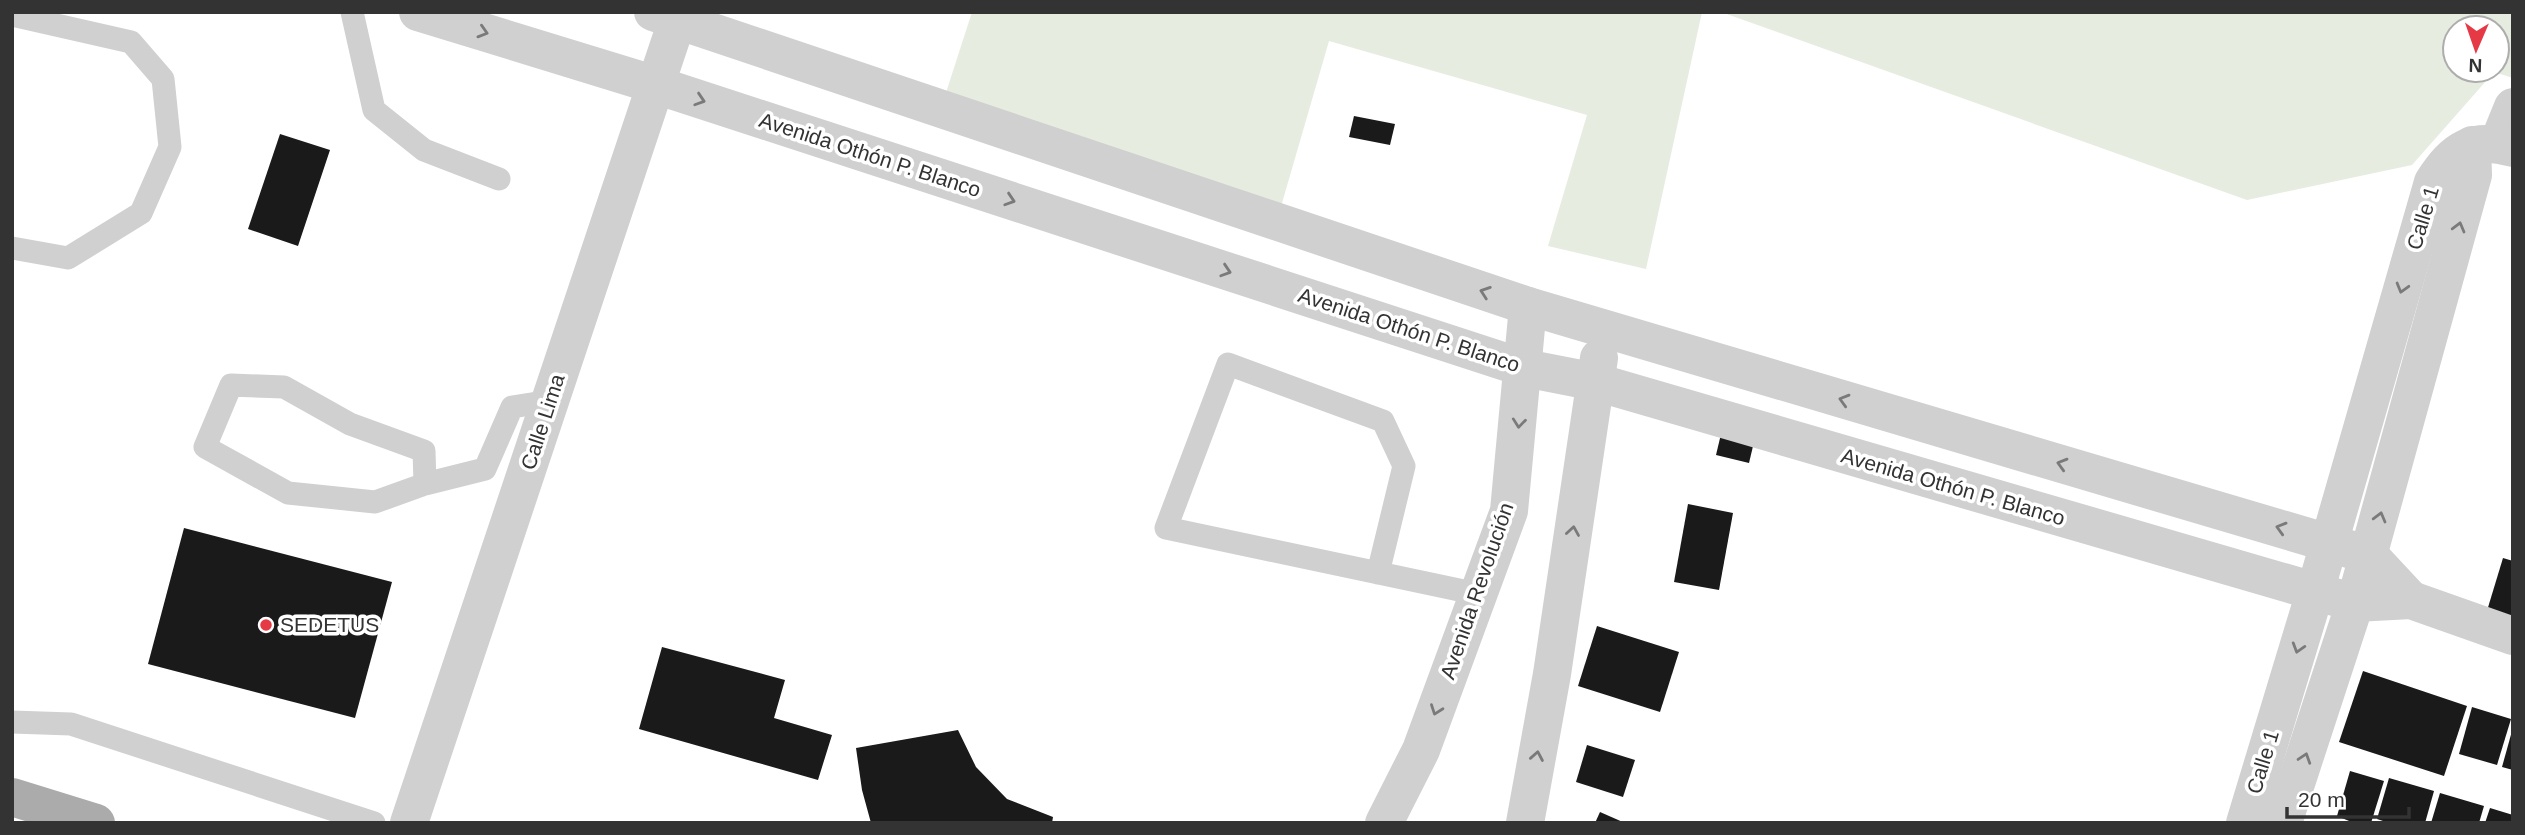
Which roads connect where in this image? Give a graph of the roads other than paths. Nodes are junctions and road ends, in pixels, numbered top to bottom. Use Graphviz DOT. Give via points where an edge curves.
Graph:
graph roads {
  1 [pos="352,12"];
  2 [pos="418,12"];
  3 [pos="12,15"];
  4 [pos="665,16"];
  5 [pos="656,85"];
  6 [pos="2513,107"];
  7 [pos="2494,146"];
  8 [pos="499,179"];
  9 [pos="12,248"];
  10 [pos="1528,306"];
  11 [pos="1603,329"];
  12 [pos="1524,368"];
  13 [pos="1596,382"];
  14 [pos="550,401"];
  15 [pos="425,484"];
  16 [pos="2329,542"];
  17 [pos="2369,555"];
  18 [pos="1378,573"];
  19 [pos="2315,593"];
  20 [pos="1478,594"];
  21 [pos="2411,600"];
  22 [pos="2355,603"];
  23 [pos="2513,636"];
  24 [pos="12,722"];
  25 [pos="12,797"];
  26 [pos="96,823"];
  27 [pos="374,823"];
  28 [pos="409,823"];
  29 [pos="1384,823"];
  30 [pos="1525,823"];
  31 [pos="2245,823"];
  32 [pos="2283,823"];
  1 -- 8 [label="lane" via="374,110 424,150"];
  2 -- 5 [label="street, Avenida Othón P. Blanco, one-way"];
  3 -- 9 [label="lane" via="131,42 163,79 170,147 141,214 68,258"];
  4 -- 5 [label="street, Calle Lima"];
  10 -- 4 [label="street, Avenida Othón P. Blanco, one-way"];
  5 -- 12 [label="street, Avenida Othón P. Blanco, one-way"];
  5 -- 14 [label="street, Calle Lima"];
  6 -- 7 [label="street"];
  7 -- 16 [label="street, Calle 1, one-way" via="2450,155 2433,181"];
  17 -- 7 [label="street, Calle 1, one-way" via="2473,175"];
  10 -- 11 [label="street, Avenida Othón P. Blanco"];
  10 -- 12 [label="street, Avenida Revolución"];
  11 -- 13 [label="street"];
  16 -- 11 [label="street, Avenida Othón P. Blanco, one-way"];
  12 -- 13 [label="street, Avenida Othón P. Blanco"];
  12 -- 20 [label="street, Avenida Revolución, one-way" via="1509,511"];
  13 -- 19 [label="street, Avenida Othón P. Blanco"];
  30 -- 13 [label="street, one-way"];
  14 -- 15 [label="lane" via="512,407 485,469"];
  14 -- 28 [label="street, Calle Lima"];
  15 -- 15 [label="lane" via="375,502 288,493 205,447 231,385 284,387 350,424 424,451"];
  16 -- 17 [label="street, Avenida Othón P. Blanco"];
  16 -- 19 [label="street, Calle 1"];
  17 -- 21 [label="street, Avenida Othón P. Blanco"];
  17 -- 22 [label="street, Calle 1"];
  18 -- 18 [label="lane" via="1167,528 1228,364 1382,421 1404,466"];
  18 -- 20 [label="lane"];
  19 -- 22 [label="street, Avenida Othón P. Blanco"];
  19 -- 31 [label="street, Calle 1, one-way"];
  20 -- 29 [label="street, Avenida Revolución, one-way" via="1421,750"];
  21 -- 22 [label="street, Avenida Othón P. Blanco"];
  21 -- 23 [label="street, Avenida Othón P. Blanco"];
  32 -- 22 [label="street, Calle 1, one-way"];
  24 -- 27 [label="lane" via="71,724"];
  25 -- 26 [label="main road"];
}
